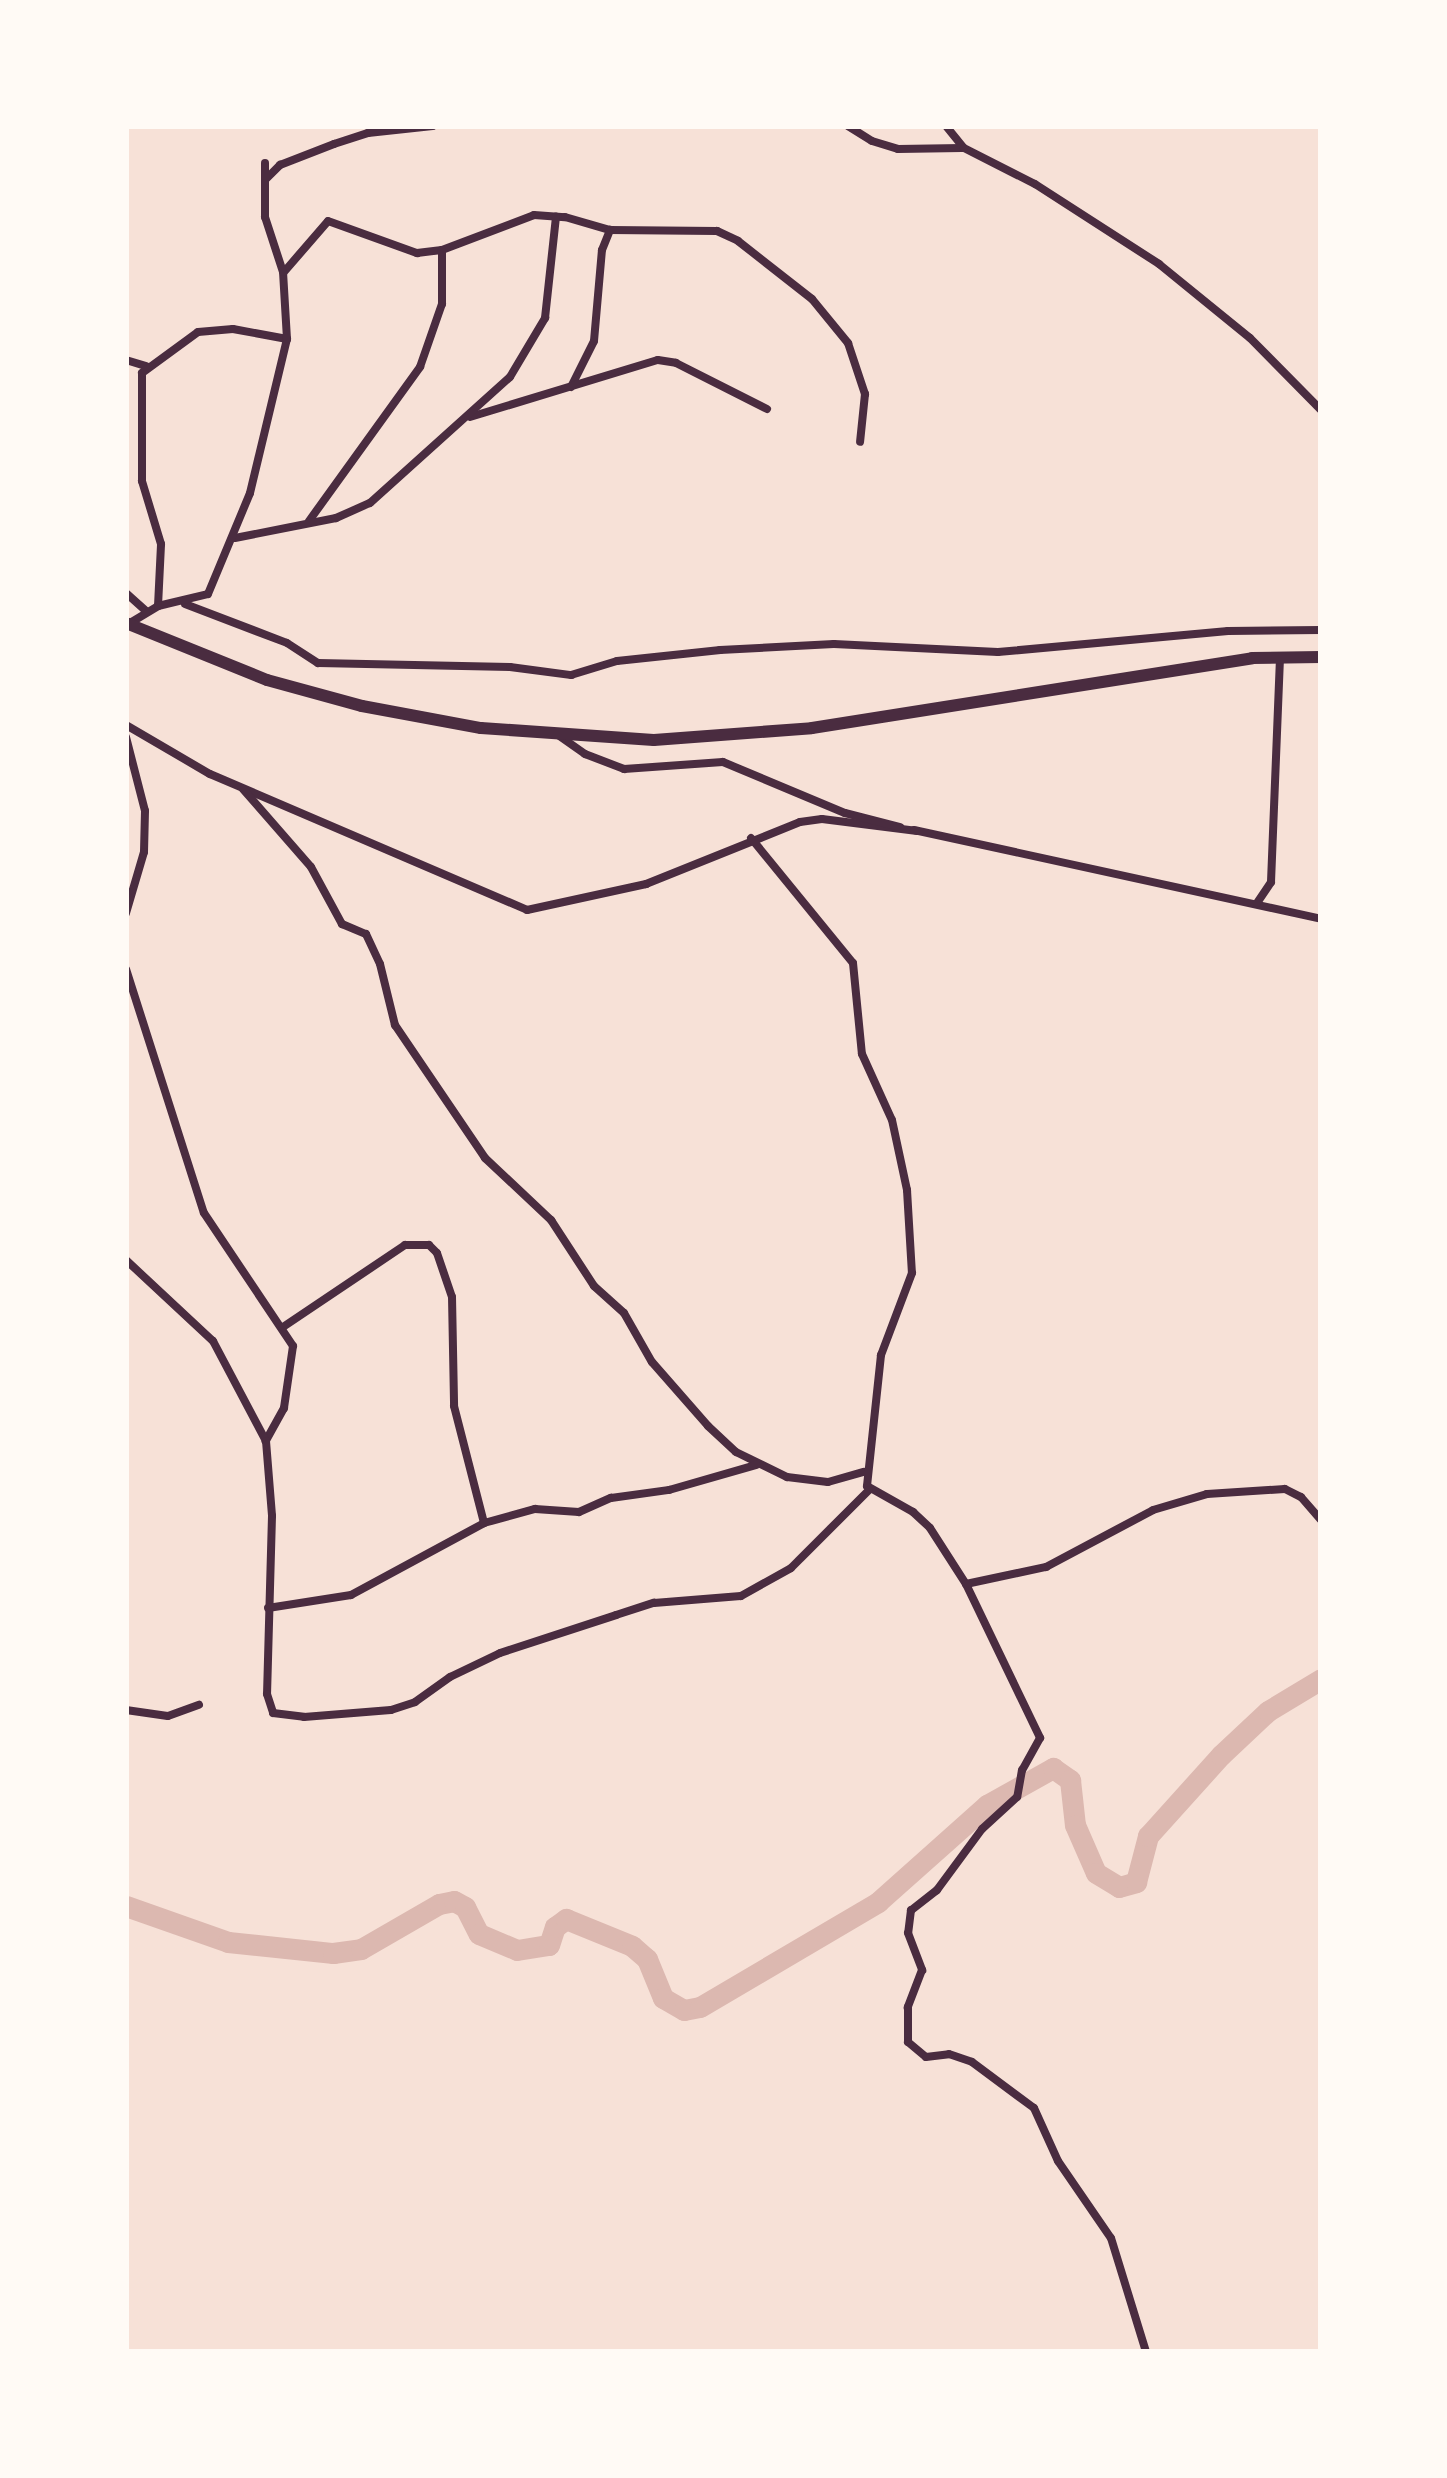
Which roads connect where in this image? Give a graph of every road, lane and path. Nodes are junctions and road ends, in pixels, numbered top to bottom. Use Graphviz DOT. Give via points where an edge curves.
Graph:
graph roads {
  1 [pos="433,126"];
  2 [pos="848,126"];
  3 [pos="946,126"];
  4 [pos="964,148"];
  5 [pos="265,163"];
  6 [pos="264,180"];
  7 [pos="556,217"];
  8 [pos="610,230"];
  9 [pos="442,250"];
  10 [pos="284,272"];
  11 [pos="286,339"];
  12 [pos="126,360"];
  13 [pos="146,366"];
  14 [pos="571,388"];
  15 [pos="766,409"];
  16 [pos="1321,410"];
  17 [pos="468,418"];
  18 [pos="860,442"];
  19 [pos="308,522"];
  20 [pos="234,539"];
  21 [pos="126,593"];
  22 [pos="185,604"];
  23 [pos="158,606"];
  24 [pos="146,611"];
  25 [pos="127,624"];
  26 [pos="1321,630"];
  27 [pos="1321,657"];
  28 [pos="1280,659"];
  29 [pos="126,725"];
  30 [pos="556,734"];
  31 [pos="126,737"];
  32 [pos="243,788"];
  33 [pos="917,831"];
  34 [pos="751,838"];
  35 [pos="1257,903"];
  36 [pos="126,913"];
  37 [pos="1321,919"];
  38 [pos="126,969"];
  39 [pos="126,1260"];
  40 [pos="283,1327"];
  41 [pos="266,1441"];
  42 [pos="757,1464"];
  43 [pos="864,1472"];
  44 [pos="869,1490"];
  45 [pos="1321,1520"];
  46 [pos="484,1522"];
  47 [pos="966,1584"];
  48 [pos="268,1608"];
  49 [pos="199,1705"];
  50 [pos="126,1710"];
  51 [pos="1146,2352"];
  1 -- 6 [label="street" via="368,133 280,165"];
  2 -- 4 [label="street" via="898,149"];
  3 -- 4 [label="street"];
  4 -- 16 [label="street" via="1159,263"];
  5 -- 6 [label="street"];
  6 -- 10 [label="street" via="265,217"];
  7 -- 8 [label="street"];
  7 -- 9 [label="street" via="534,215"];
  7 -- 17 [label="street" via="539,335"];
  8 -- 14 [label="street" via="593,341"];
  8 -- 18 [label="street" via="717,231 812,299 848,343 862,380"];
  9 -- 10 [label="street" via="408,252 332,221"];
  9 -- 19 [label="street" via="442,304 420,367"];
  10 -- 11 [label="street"];
  11 -- 13 [label="street" via="233,328 198,332"];
  11 -- 20 [label="street"];
  12 -- 13 [label="street"];
  13 -- 23 [label="street" via="141,462 161,544"];
  14 -- 15 [label="street" via="666,361"];
  14 -- 17 [label="street"];
  17 -- 19 [label="street" via="370,503"];
  19 -- 20 [label="street"];
  20 -- 22 [label="street" via="208,594"];
  21 -- 24 [label="street"];
  22 -- 23 [label="street"];
  22 -- 26 [label="street" via="318,663 571,675 616,662 809,645 998,652"];
  23 -- 24 [label="street"];
  24 -- 25 [label="street"];
  25 -- 30 [label="highway" via="267,680 362,706"];
  27 -- 28 [label="highway"];
  28 -- 30 [label="highway" via="812,728 654,740"];
  28 -- 35 [label="street" via="1271,882"];
  29 -- 32 [label="street"];
  30 -- 33 [label="street" via="624,769 723,762 845,814"];
  31 -- 36 [label="street" via="145,811 144,852"];
  32 -- 34 [label="street" via="527,910 646,884"];
  32 -- 42 [label="street" via="311,867 342,924 366,934 395,1025 485,1158 551,1220 708,1426"];
  33 -- 34 [label="street" via="822,819"];
  33 -- 35 [label="street"];
  34 -- 43 [label="street" via="853,963 862,1054 892,1120 907,1190 912,1273 881,1355"];
  35 -- 37 [label="street"];
  38 -- 40 [label="street" via="204,1213"];
  39 -- 41 [label="street" via="213,1341"];
  40 -- 41 [label="street" via="293,1346 290,1381"];
  40 -- 46 [label="street" via="405,1245 429,1245 452,1297 454,1406"];
  41 -- 48 [label="street"];
  42 -- 43 [label="street" via="828,1482"];
  42 -- 46 [label="street" via="579,1512 535,1509"];
  43 -- 44 [label="street"];
  44 -- 47 [label="street" via="921,1519"];
  44 -- 48 [label="street" via="764,1587 654,1603 500,1653 391,1710 273,1713"];
  45 -- 47 [label="street" via="1285,1489 1207,1494 1153,1510 1046,1567"];
  46 -- 48 [label="street" via="352,1594"];
  47 -- 51 [label="street" via="1040,1738 1017,1797 911,1910 908,1933 922,1970 908,2007 908,2042 926,2057 972,2062 1034,2108 1058,2161 1111,2238"];
  49 -- 50 [label="street" via="168,1716"];
}
